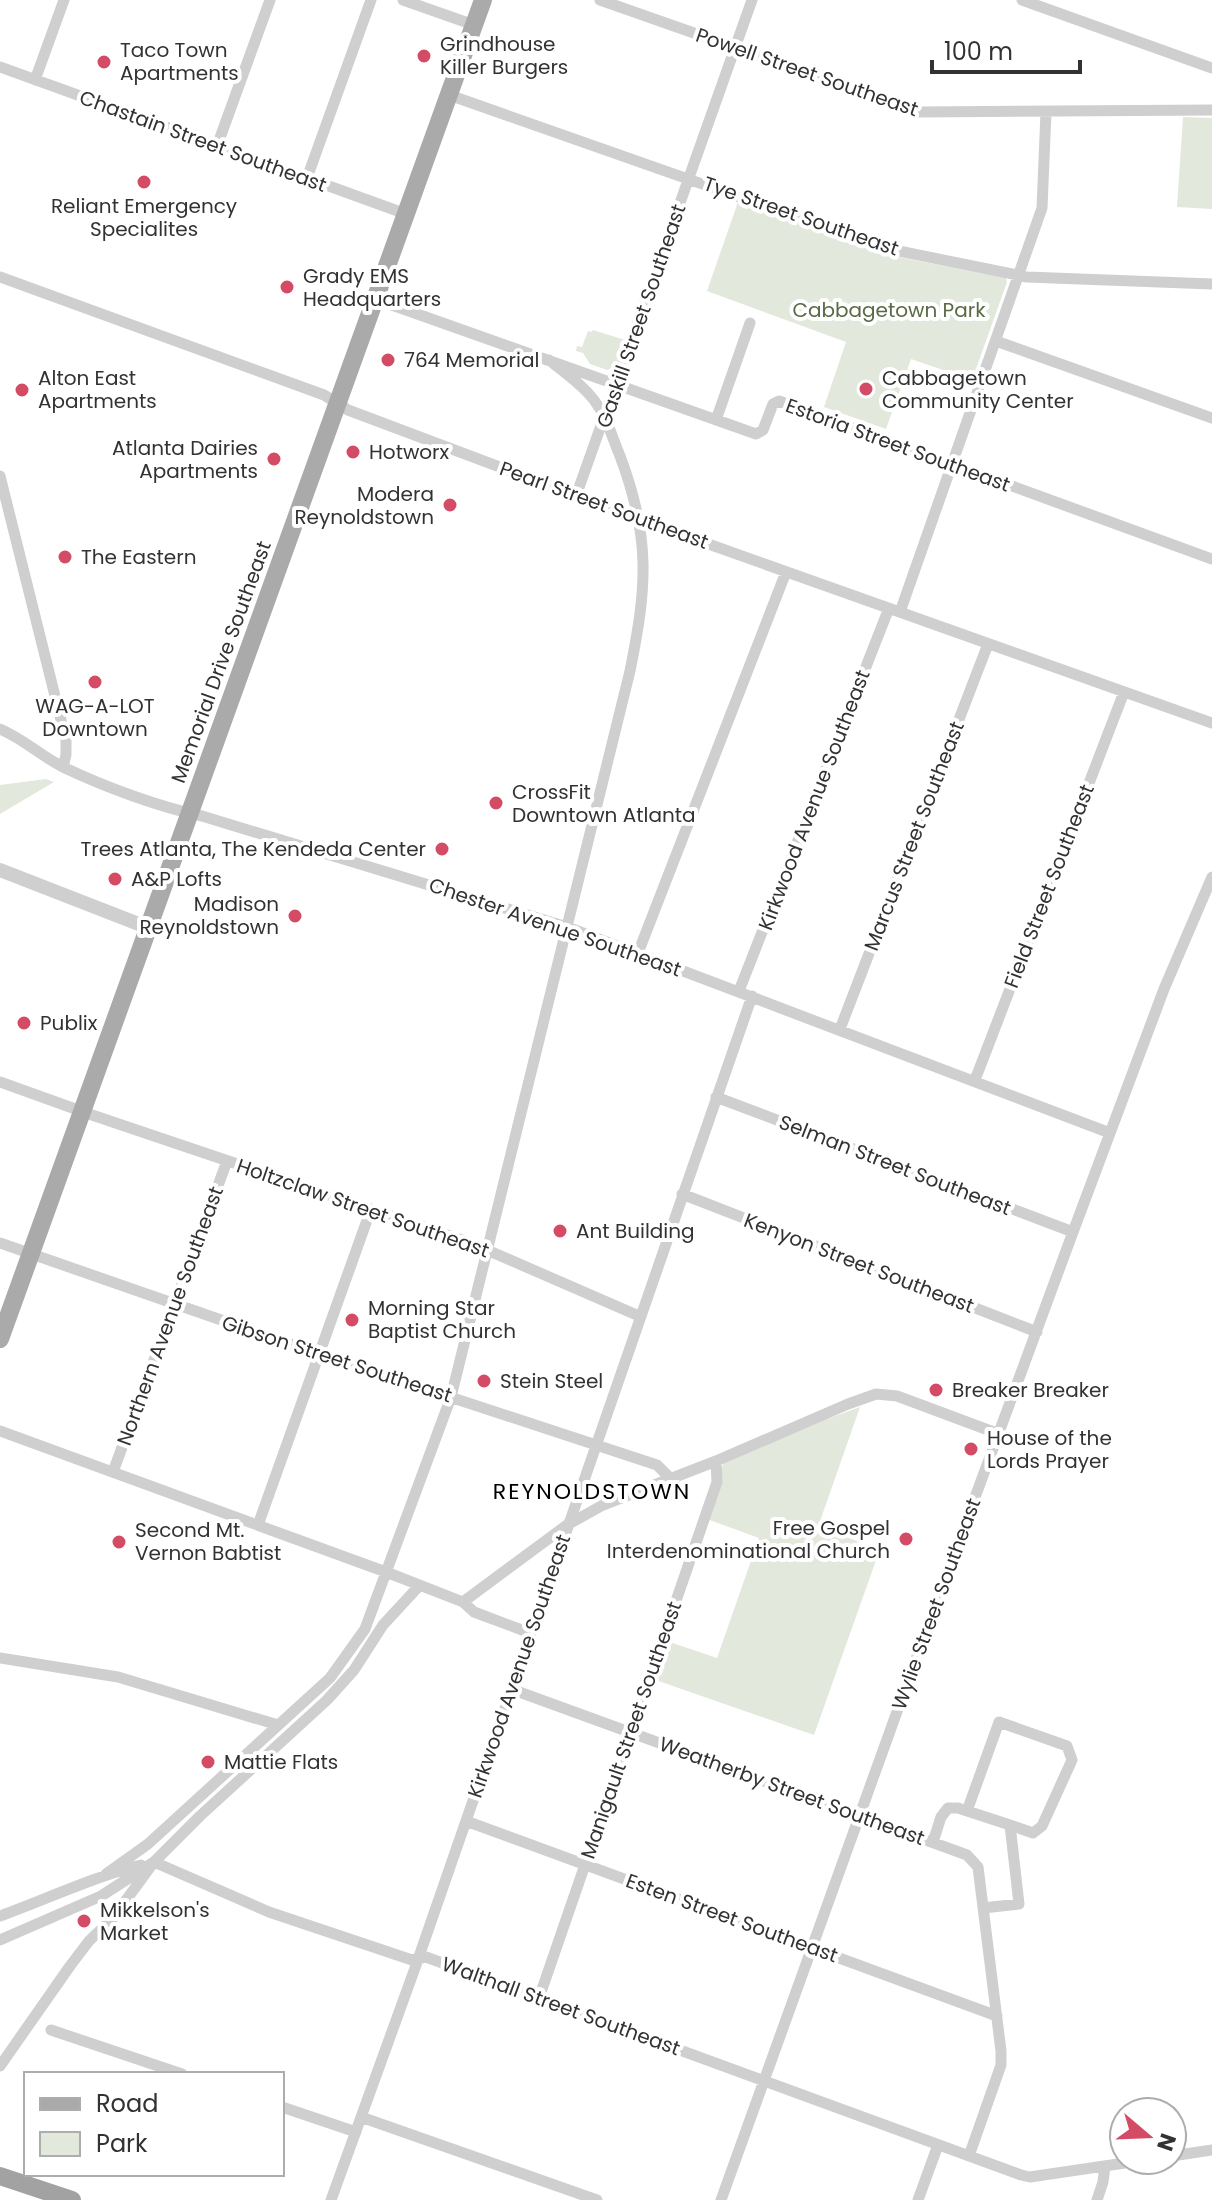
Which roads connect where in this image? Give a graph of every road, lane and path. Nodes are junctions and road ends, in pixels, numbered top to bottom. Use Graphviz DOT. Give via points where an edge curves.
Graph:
graph roads {
  1 [pos="64,0"];
  2 [pos="270,0"];
  3 [pos="371,0"];
  4 [pos="403,0"];
  5 [pos="483,0"];
  6 [pos="600,0"];
  7 [pos="752,0"];
  8 [pos="1022,0"];
  9 [pos="474,25"];
  10 [pos="735,48"];
  11 [pos="0,67"];
  12 [pos="1212,68"];
  13 [pos="35,80"];
  14 [pos="449,95"];
  15 [pos="1212,110"];
  16 [pos="1046,112"];
  17 [pos="217,146"];
  18 [pos="307,178"];
  19 [pos="689,179"];
  20 [pos="406,214"];
  21 [pos="1019,275"];
  22 [pos="0,277"];
  23 [pos="1212,284"];
  24 [pos="375,299"];
  25 [pos="750,323"];
  26 [pos="996,341"];
  27 [pos="549,360"];
  28 [pos="616,384"];
  29 [pos="337,404"];
  30 [pos="605,418"];
  31 [pos="1212,418"];
  32 [pos="716,420"];
  33 [pos="952,464"];
  34 [pos="0,476"];
  35 [pos="576,496"];
  36 [pos="638,519"];
  37 [pos="1212,559"];
  38 [pos="786,572"];
  39 [pos="894,610"];
  40 [pos="988,644"];
  41 [pos="1124,692"];
  42 [pos="1212,723"];
  43 [pos="0,729"];
  44 [pos="63,767"];
  45 [pos="190,813"];
  46 [pos="0,870"];
  47 [pos="1212,877"];
  48 [pos="567,927"];
  49 [pos="149,928"];
  50 [pos="638,953"];
  51 [pos="739,991"];
  52 [pos="752,996"];
  53 [pos="840,1029"];
  54 [pos="975,1080"];
  55 [pos="0,1082"];
  56 [pos="716,1097"];
  57 [pos="82,1112"];
  58 [pos="1110,1133"];
  59 [pos="227,1161"];
  60 [pos="682,1194"];
  61 [pos="371,1209"];
  62 [pos="1073,1232"];
  63 [pos="0,1243"];
  64 [pos="487,1250"];
  65 [pos="30,1254"];
  66 [pos="174,1305"];
  67 [pos="639,1316"];
  68 [pos="1037,1332"];
  69 [pos="0,1339"];
  70 [pos="319,1354"];
  71 [pos="451,1397"];
  72 [pos="0,1431"];
  73 [pos="999,1434"];
  74 [pos="595,1444"];
  75 [pos="716,1461"];
  76 [pos="113,1472"];
  77 [pos="671,1479"];
  78 [pos="258,1525"];
  79 [pos="567,1525"];
  80 [pos="386,1572"];
  81 [pos="419,1586"];
  82 [pos="463,1602"];
  83 [pos="365,1629"];
  84 [pos="530,1633"];
  85 [pos="0,1658"];
  86 [pos="354,1670"];
  87 [pos="511,1689"];
  88 [pos="278,1725"];
  89 [pos="630,1733"];
  90 [pos="967,1811"];
  91 [pos="859,1816"];
  92 [pos="466,1821"];
  93 [pos="1010,1825"];
  94 [pos="933,1842"];
  95 [pos="148,1844"];
  96 [pos="154,1862"];
  97 [pos="585,1864"];
  98 [pos="136,1868"];
  99 [pos="106,1874"];
  100 [pos="101,1896"];
  101 [pos="125,1902"];
  102 [pos="983,1908"];
  103 [pos="0,1916"];
  104 [pos="113,1918"];
  105 [pos="0,1940"];
  106 [pos="812,1948"];
  107 [pos="419,1958"];
  108 [pos="539,1998"];
  109 [pos="997,2016"];
  110 [pos="51,2030"];
  111 [pos="0,2066"];
  112 [pos="176,2072"];
  113 [pos="764,2081"];
  114 [pos="284,2108"];
  115 [pos="361,2117"];
  116 [pos="356,2132"];
  117 [pos="938,2145"];
  118 [pos="1212,2150"];
  119 [pos="1188,2154"];
  120 [pos="969,2156"];
  121 [pos="1105,2166"];
  122 [pos="1108,2166"];
  123 [pos="0,2176"];
  124 [pos="72,2200"];
  125 [pos="331,2200"];
  126 [pos="597,2200"];
  127 [pos="721,2200"];
  128 [pos="918,2200"];
  129 [pos="1097,2200"];
  1 -- 13 [label="street"];
  2 -- 17 [label="street"];
  3 -- 18 [label="street"];
  4 -- 9 [label="street"];
  5 -- 9 [label="main road, Memorial Drive Southeast"];
  6 -- 10 [label="street, Powell Street Southeast"];
  7 -- 10 [label="street, Gaskill Street Southeast"];
  8 -- 12 [label="street"];
  9 -- 14 [label="main road, Memorial Drive Southeast"];
  10 -- 16 [label="street, Powell Street Southeast" via="919,112"];
  10 -- 19 [label="street, Gaskill Street Southeast"];
  11 -- 13 [label="street, Chastain Street Southeast"];
  13 -- 17 [label="street, Chastain Street Southeast"];
  14 -- 19 [label="street, Tye Street Southeast"];
  14 -- 20 [label="main road, Memorial Drive Southeast"];
  15 -- 16 [label="street, Powell Street Southeast"];
  16 -- 21 [label="street, Kirkwood Avenue Southeast" via="1042,208"];
  17 -- 18 [label="street, Chastain Street Southeast"];
  18 -- 20 [label="street, Chastain Street Southeast"];
  19 -- 21 [label="street, Tye Street Southeast" via="884,248"];
  19 -- 28 [label="street, Gaskill Street Southeast"];
  20 -- 24 [label="main road, Memorial Drive Southeast"];
  21 -- 23 [label="street, Tye Street Southeast"];
  21 -- 26 [label="street, Kirkwood Avenue Southeast"];
  22 -- 29 [label="street, Pearl Street Southeast"];
  24 -- 27 [label="street, Estoria Street Southeast"];
  24 -- 29 [label="main road, Memorial Drive Southeast"];
  25 -- 32 [label="street"];
  26 -- 31 [label="street"];
  26 -- 33 [label="street, Kirkwood Avenue Southeast"];
  27 -- 28 [label="street, Estoria Street Southeast"];
  27 -- 30 [label="street" via="582,386"];
  28 -- 30 [label="street, Gaskill Street Southeast"];
  28 -- 32 [label="street, Estoria Street Southeast"];
  29 -- 35 [label="street, Pearl Street Southeast"];
  29 -- 45 [label="main road, Memorial Drive Southeast"];
  30 -- 35 [label="street, Gaskill Street Southeast"];
  30 -- 36 [label="street"];
  32 -- 33 [label="street, Estoria Street Southeast" via="759,434 779,401"];
  33 -- 37 [label="street, Estoria Street Southeast"];
  33 -- 39 [label="street, Kirkwood Avenue Southeast"];
  34 -- 44 [label="street" via="66,740"];
  35 -- 36 [label="street, Pearl Street Southeast"];
  36 -- 38 [label="street, Pearl Street Southeast"];
  36 -- 48 [label="street" via="645,567 642,614"];
  38 -- 39 [label="street, Pearl Street Southeast"];
  38 -- 50 [label="street"];
  39 -- 40 [label="street, Pearl Street Southeast"];
  39 -- 51 [label="street, Kirkwood Avenue Southeast"];
  40 -- 41 [label="street, Pearl Street Southeast"];
  40 -- 53 [label="street, Marcus Street Southeast"];
  41 -- 42 [label="street, Pearl Street Southeast"];
  41 -- 54 [label="street, Field Street Southeast"];
  43 -- 44 [label="street, Chester Avenue Southeast"];
  44 -- 45 [label="street, Chester Avenue Southeast"];
  45 -- 48 [label="street, Chester Avenue Southeast"];
  45 -- 49 [label="main road, Memorial Drive Southeast"];
  46 -- 49 [label="street"];
  47 -- 58 [label="street, Wylie Street Southeast"];
  48 -- 50 [label="street, Chester Avenue Southeast"];
  48 -- 64 [label="street"];
  49 -- 57 [label="main road, Memorial Drive Southeast"];
  50 -- 51 [label="street, Chester Avenue Southeast"];
  51 -- 52 [label="street, Chester Avenue Southeast"];
  52 -- 53 [label="street, Chester Avenue Southeast"];
  52 -- 56 [label="street, Kirkwood Avenue Southeast"];
  53 -- 54 [label="street, Chester Avenue Southeast"];
  54 -- 58 [label="street, Chester Avenue Southeast"];
  55 -- 57 [label="street, Holtzclaw Street Southeast"];
  56 -- 60 [label="street, Kirkwood Avenue Southeast"];
  56 -- 62 [label="street, Selman Street Southeast"];
  57 -- 59 [label="street, Holtzclaw Street Southeast"];
  57 -- 65 [label="main road, Memorial Drive Southeast"];
  58 -- 62 [label="street, Wylie Street Southeast"];
  59 -- 61 [label="street, Holtzclaw Street Southeast"];
  59 -- 66 [label="street, Northern Avenue Southeast"];
  60 -- 67 [label="street, Kirkwood Avenue Southeast"];
  60 -- 68 [label="street, Kenyon Street Southeast"];
  61 -- 64 [label="street, Holtzclaw Street Southeast"];
  61 -- 70 [label="street"];
  62 -- 68 [label="street, Wylie Street Southeast"];
  63 -- 65 [label="street, Gibson Street Southeast"];
  64 -- 67 [label="street, Holtzclaw Street Southeast"];
  64 -- 71 [label="street"];
  65 -- 66 [label="street, Gibson Street Southeast"];
  65 -- 69 [label="main road, Memorial Drive Southeast"];
  66 -- 70 [label="street, Gibson Street Southeast"];
  66 -- 76 [label="street, Northern Avenue Southeast"];
  67 -- 74 [label="street, Kirkwood Avenue Southeast"];
  68 -- 73 [label="street, Wylie Street Southeast"];
  70 -- 71 [label="street, Gibson Street Southeast"];
  70 -- 78 [label="street"];
  71 -- 74 [label="street, Gibson Street Southeast"];
  71 -- 80 [label="street"];
  72 -- 76 [label="street"];
  73 -- 75 [label="street" via="897,1396 876,1394"];
  73 -- 91 [label="street, Wylie Street Southeast"];
  74 -- 77 [label="street, Gibson Street Southeast" via="657,1465"];
  74 -- 79 [label="street, Kirkwood Avenue Southeast"];
  75 -- 77 [label="street"];
  75 -- 89 [label="street, Manigault Street Southeast" via="717,1482"];
  76 -- 78 [label="street"];
  77 -- 79 [label="street"];
  78 -- 80 [label="street"];
  79 -- 82 [label="street"];
  79 -- 84 [label="street, Kirkwood Avenue Southeast"];
  80 -- 81 [label="street"];
  80 -- 83 [label="street"];
  81 -- 82 [label="street"];
  81 -- 86 [label="street" via="383,1625"];
  82 -- 84 [label="street" via="474,1612"];
  83 -- 86 [label="street"];
  83 -- 88 [label="street" via="330,1678"];
  84 -- 87 [label="street, Kirkwood Avenue Southeast"];
  85 -- 88 [label="street" via="118,1677"];
  86 -- 96 [label="street"];
  87 -- 89 [label="street, Weatherby Street Southeast"];
  87 -- 92 [label="street, Kirkwood Avenue Southeast"];
  88 -- 95 [label="street"];
  89 -- 91 [label="street, Weatherby Street Southeast"];
  89 -- 97 [label="street, Manigault Street Southeast"];
  90 -- 93 [label="street"];
  90 -- 93 [label="street" via="999,1722 1067,1746 1072,1760 1042,1826 1033,1833"];
  90 -- 94 [label="street" via="948,1808"];
  91 -- 94 [label="street, Weatherby Street Southeast"];
  91 -- 106 [label="street, Wylie Street Southeast"];
  92 -- 97 [label="street, Esten Street Southeast"];
  92 -- 107 [label="street, Kirkwood Avenue Southeast"];
  93 -- 102 [label="street" via="1019,1904"];
  94 -- 102 [label="street, Weatherby Street Southeast" via="967,1855 978,1867"];
  95 -- 98 [label="street"];
  95 -- 99 [label="street"];
  96 -- 98 [label="street"];
  96 -- 101 [label="street"];
  96 -- 107 [label="street, Walthall Street Southeast" via="269,1912"];
  97 -- 106 [label="street, Esten Street Southeast"];
  97 -- 108 [label="street, Manigault Street Southeast"];
  98 -- 99 [label="street"];
  98 -- 100 [label="street"];
  98 -- 101 [label="street"];
  99 -- 103 [label="street"];
  100 -- 104 [label="street" via="113,1907"];
  100 -- 105 [label="street"];
  101 -- 104 [label="street"];
  102 -- 109 [label="street"];
  104 -- 111 [label="street" via="79,1953"];
  106 -- 109 [label="street, Esten Street Southeast"];
  106 -- 113 [label="street, Wylie Street Southeast"];
  107 -- 108 [label="street, Walthall Street Southeast"];
  107 -- 115 [label="street, Kirkwood Avenue Southeast"];
  108 -- 113 [label="street, Walthall Street Southeast"];
  109 -- 120 [label="street" via="1001,2065"];
  110 -- 112 [label="street"];
  113 -- 117 [label="street, Walthall Street Southeast"];
  113 -- 127 [label="street, Wylie Street Southeast"];
  114 -- 116 [label="street"];
  115 -- 116 [label="street, Kirkwood Avenue Southeast"];
  115 -- 126 [label="street"];
  116 -- 125 [label="street, Kirkwood Avenue Southeast"];
  117 -- 120 [label="street, Walthall Street Southeast"];
  117 -- 128 [label="street"];
  118 -- 119 [label="street"];
  120 -- 121 [label="street, Walthall Street Southeast" via="1030,2177"];
  121 -- 122 [label="street, Walthall Street Southeast"];
  121 -- 129 [label="street"];
  123 -- 124 [label="highway"];
}
